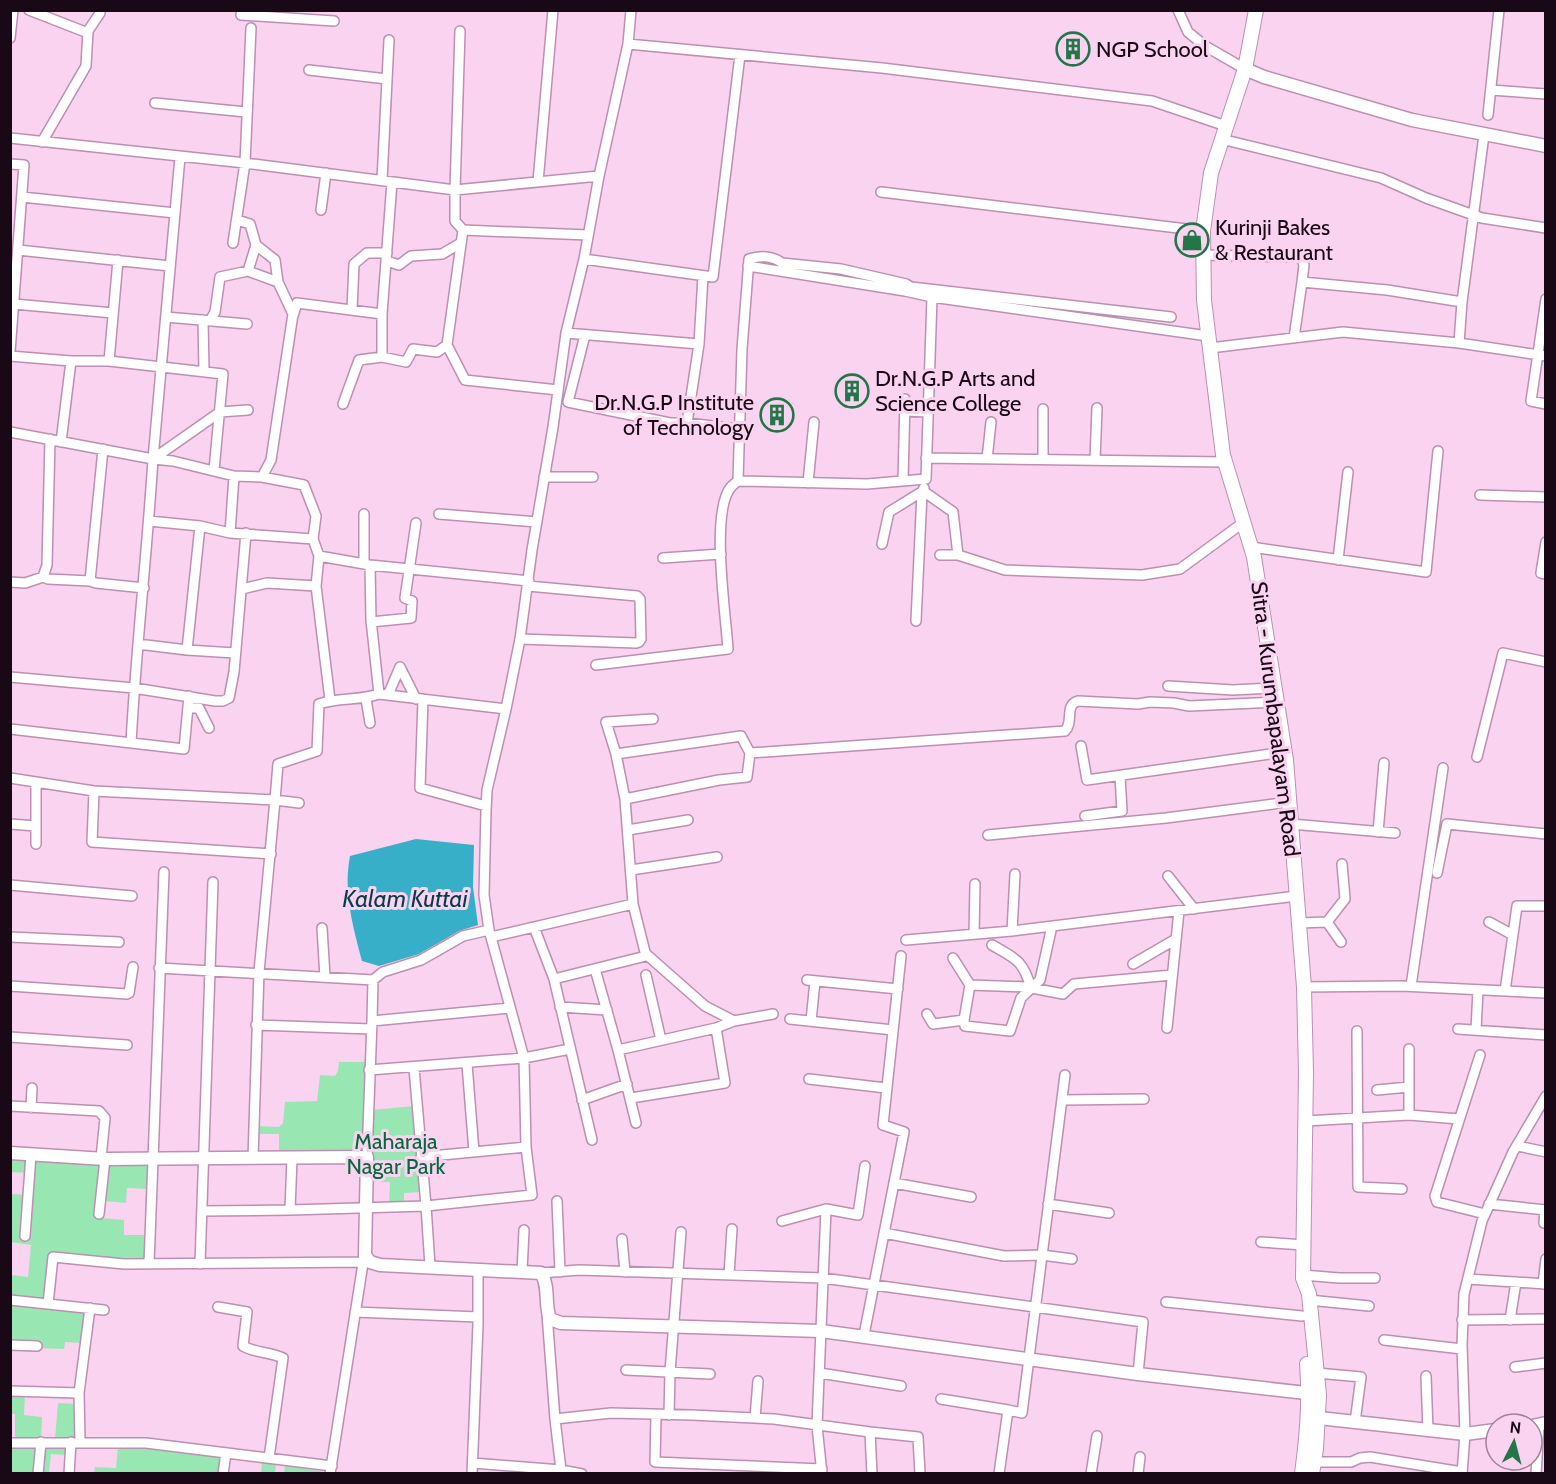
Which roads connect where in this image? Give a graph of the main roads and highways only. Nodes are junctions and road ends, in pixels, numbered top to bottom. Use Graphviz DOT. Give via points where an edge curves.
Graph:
graph roads {
  1 [pos="1256,10"];
  2 [pos="1303,1276"];
  3 [pos="1314,1394"];
  4 [pos="1313,1468"];
  5 [pos="1302,1473"];
  1 -- 2 [label="main road, Sitra - Kurumbapalayam Road" via="1245,69 1211,173 1202,255 1225,462 1251,547 1289,802 1304,987"];
  2 -- 3 [label="main road" via="1302,1316"];
  2 -- 3 [label="main road, Sitra - Kurumbapalayam Road" via="1310,1299 1317,1373"];
  3 -- 4 [label="main road, Sitra - Kurumbapalayam Road" via="1319,1419"];
  3 -- 5 [label="main road"];
}
